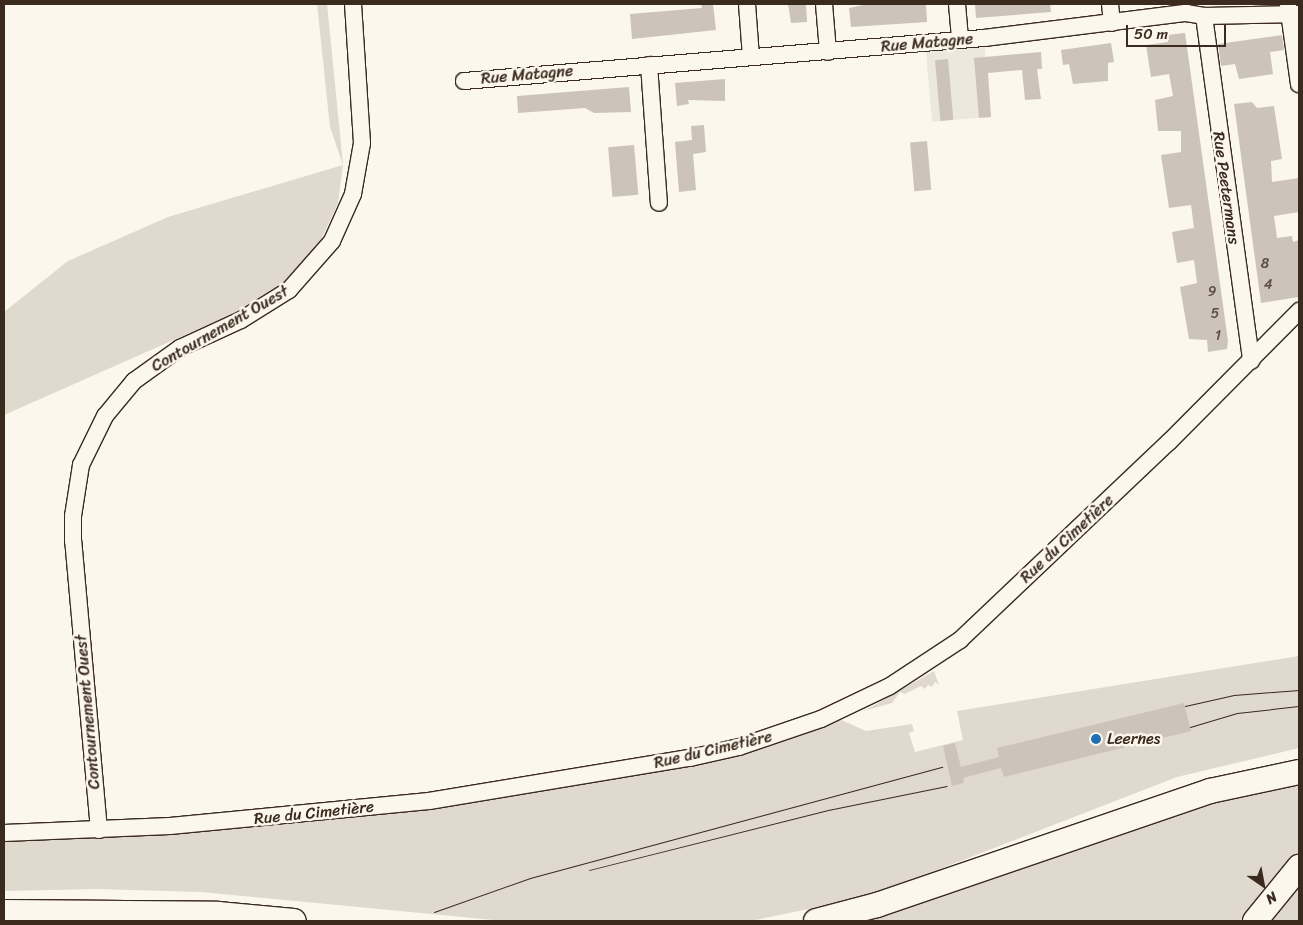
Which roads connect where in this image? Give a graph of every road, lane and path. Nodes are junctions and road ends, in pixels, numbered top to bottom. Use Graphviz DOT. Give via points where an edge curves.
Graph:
graph roads {
  1 [pos="353,4"];
  2 [pos="747,4"];
  3 [pos="824,4"];
  4 [pos="957,4"];
  5 [pos="1110,4"];
  6 [pos="1185,8"];
  7 [pos="1292,11"];
  8 [pos="1204,16"];
  9 [pos="1112,23"];
  10 [pos="960,40"];
  11 [pos="828,52"];
  12 [pos="751,57"];
  13 [pos="649,65"];
  14 [pos="464,81"];
  15 [pos="1299,84"];
  16 [pos="659,203"];
  17 [pos="1299,311"];
  18 [pos="1251,361"];
  19 [pos="1299,772"];
  20 [pos="99,830"];
  21 [pos="4,833"];
  22 [pos="1299,867"];
  23 [pos="4,912"];
  24 [pos="294,921"];
  25 [pos="816,921"];
  26 [pos="1255,921"];
  1 -- 20 [label="street, Contournement Ouest" via="362,144 353,194 332,241 289,290 241,320 180,348 134,381 105,416 81,465 73,516 73,541"];
  2 -- 12 [label="street"];
  3 -- 11 [label="street"];
  4 -- 10 [label="street"];
  5 -- 9 [label="street"];
  6 -- 8 [label="street, Rue Matagne"];
  6 -- 9 [label="street, Rue Matagne"];
  7 -- 8 [label="street, Rue Matagne"];
  7 -- 15 [label="street"];
  8 -- 18 [label="street, Rue Peetermans"];
  9 -- 10 [label="street, Rue Matagne"];
  10 -- 11 [label="street, Rue Matagne"];
  11 -- 12 [label="street, Rue Matagne"];
  12 -- 13 [label="street, Rue Matagne"];
  13 -- 14 [label="street, Rue Matagne"];
  13 -- 16 [label="street"];
  17 -- 18 [label="street, Rue du Cimetière"];
  18 -- 20 [label="street, Rue du Cimetière" via="960,640 890,686 821,719 740,747 690,758 448,798 348,811"];
  19 -- 25 [label="highway" via="1210,791 877,905"];
  20 -- 21 [label="street, Rue du Cimetière"];
  22 -- 26 [label="highway"];
  23 -- 24 [label="highway" via="218,914"];
}
